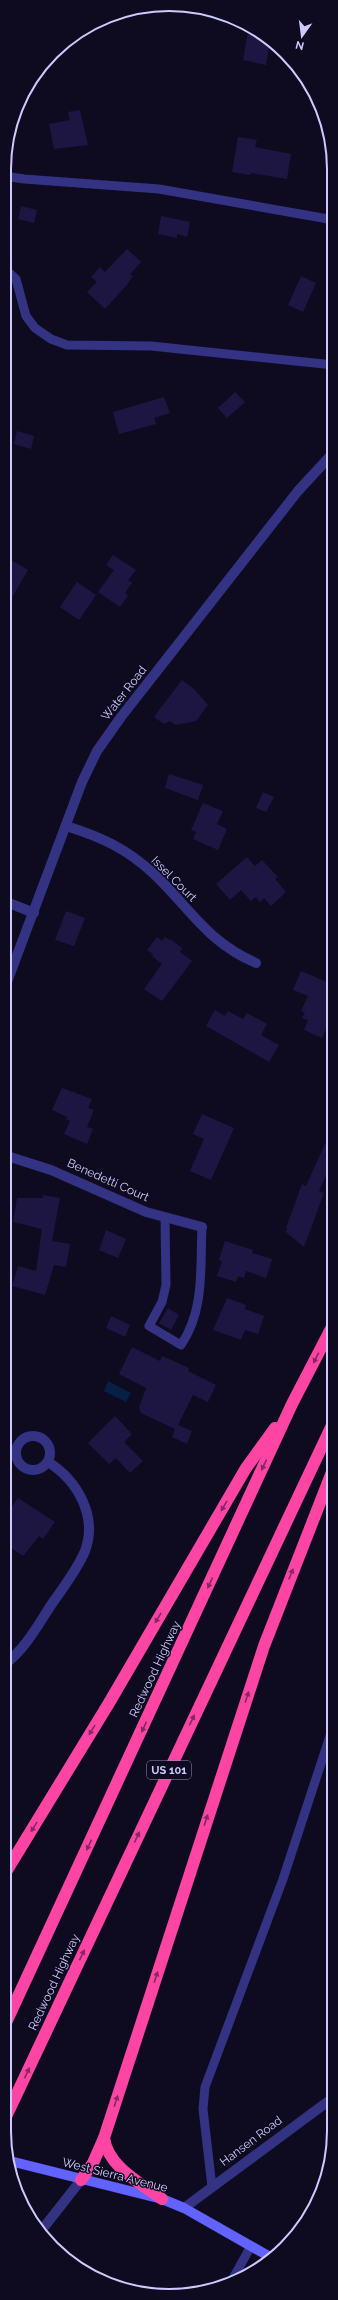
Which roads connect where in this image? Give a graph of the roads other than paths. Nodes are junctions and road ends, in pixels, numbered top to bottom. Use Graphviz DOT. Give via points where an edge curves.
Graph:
graph roads {
  1 [pos="11,177"];
  2 [pos="327,219"];
  3 [pos="11,274"];
  4 [pos="327,364"];
  5 [pos="327,460"];
  6 [pos="66,826"];
  7 [pos="11,904"];
  8 [pos="34,914"];
  9 [pos="256,963"];
  10 [pos="11,972"];
  11 [pos="11,1157"];
  12 [pos="165,1218"];
  13 [pos="202,1227"];
  14 [pos="327,1336"];
  15 [pos="292,1404"];
  16 [pos="327,1436"];
  17 [pos="48,1462"];
  18 [pos="327,1485"];
  19 [pos="11,1658"];
  20 [pos="327,1746"];
  21 [pos="11,1863"];
  22 [pos="11,2012"];
  23 [pos="327,2102"];
  24 [pos="11,2105"];
  25 [pos="104,2138"];
  26 [pos="14,2163"];
  27 [pos="81,2180"];
  28 [pos="212,2186"];
  29 [pos="162,2199"];
  30 [pos="184,2208"];
  31 [pos="44,2227"];
  32 [pos="251,2246"];
  33 [pos="267,2255"];
  34 [pos="235,2275"];
  1 -- 2 [label="lane" via="160,189"];
  3 -- 4 [label="lane" via="16,279 26,316 35,328 51,339 67,345 151,346"];
  5 -- 6 [label="street, Water Road" via="298,491 108,734 82,782"];
  6 -- 8 [label="street, Water Road"];
  6 -- 9 [label="street, Issel Court" via="100,836 128,852 154,874 216,940 234,954"];
  7 -- 8 [label="street"];
  8 -- 10 [label="street, Water Road"];
  11 -- 12 [label="street, Benedetti Court" via="51,1170"];
  12 -- 13 [label="street, Benedetti Court"];
  12 -- 13 [label="lane" via="166,1284 162,1302 149,1326 181,1345 195,1319 199,1297"];
  14 -- 15 [label="highway, Redwood Highway / US 101, one-way"];
  15 -- 21 [label="highway, one-way" via="246,1468"];
  15 -- 22 [label="highway, Redwood Highway / US 101, one-way"];
  24 -- 16 [label="highway, Redwood Highway / US 101, one-way"];
  17 -- 19 [label="street" via="70,1479 78,1491 87,1517 88,1539 81,1560 19,1652"];
  25 -- 18 [label="highway, one-way" via="264,1646"];
  20 -- 28 [label="lane" via="284,1879 204,2090 203,2109"];
  23 -- 28 [label="street, Hansen Road"];
  25 -- 27 [label="highway" via="93,2163"];
  25 -- 29 [label="highway" via="107,2152 114,2162"];
  26 -- 27 [label="main road, West Sierra Avenue"];
  27 -- 29 [label="main road, West Sierra Avenue"];
  27 -- 31 [label="street"];
  28 -- 30 [label="street, Hansen Road"];
  29 -- 30 [label="main road, West Sierra Avenue"];
  30 -- 32 [label="main road, West Sierra Avenue"];
  32 -- 33 [label="main road, West Sierra Avenue"];
  32 -- 34 [label="lane"];
}
